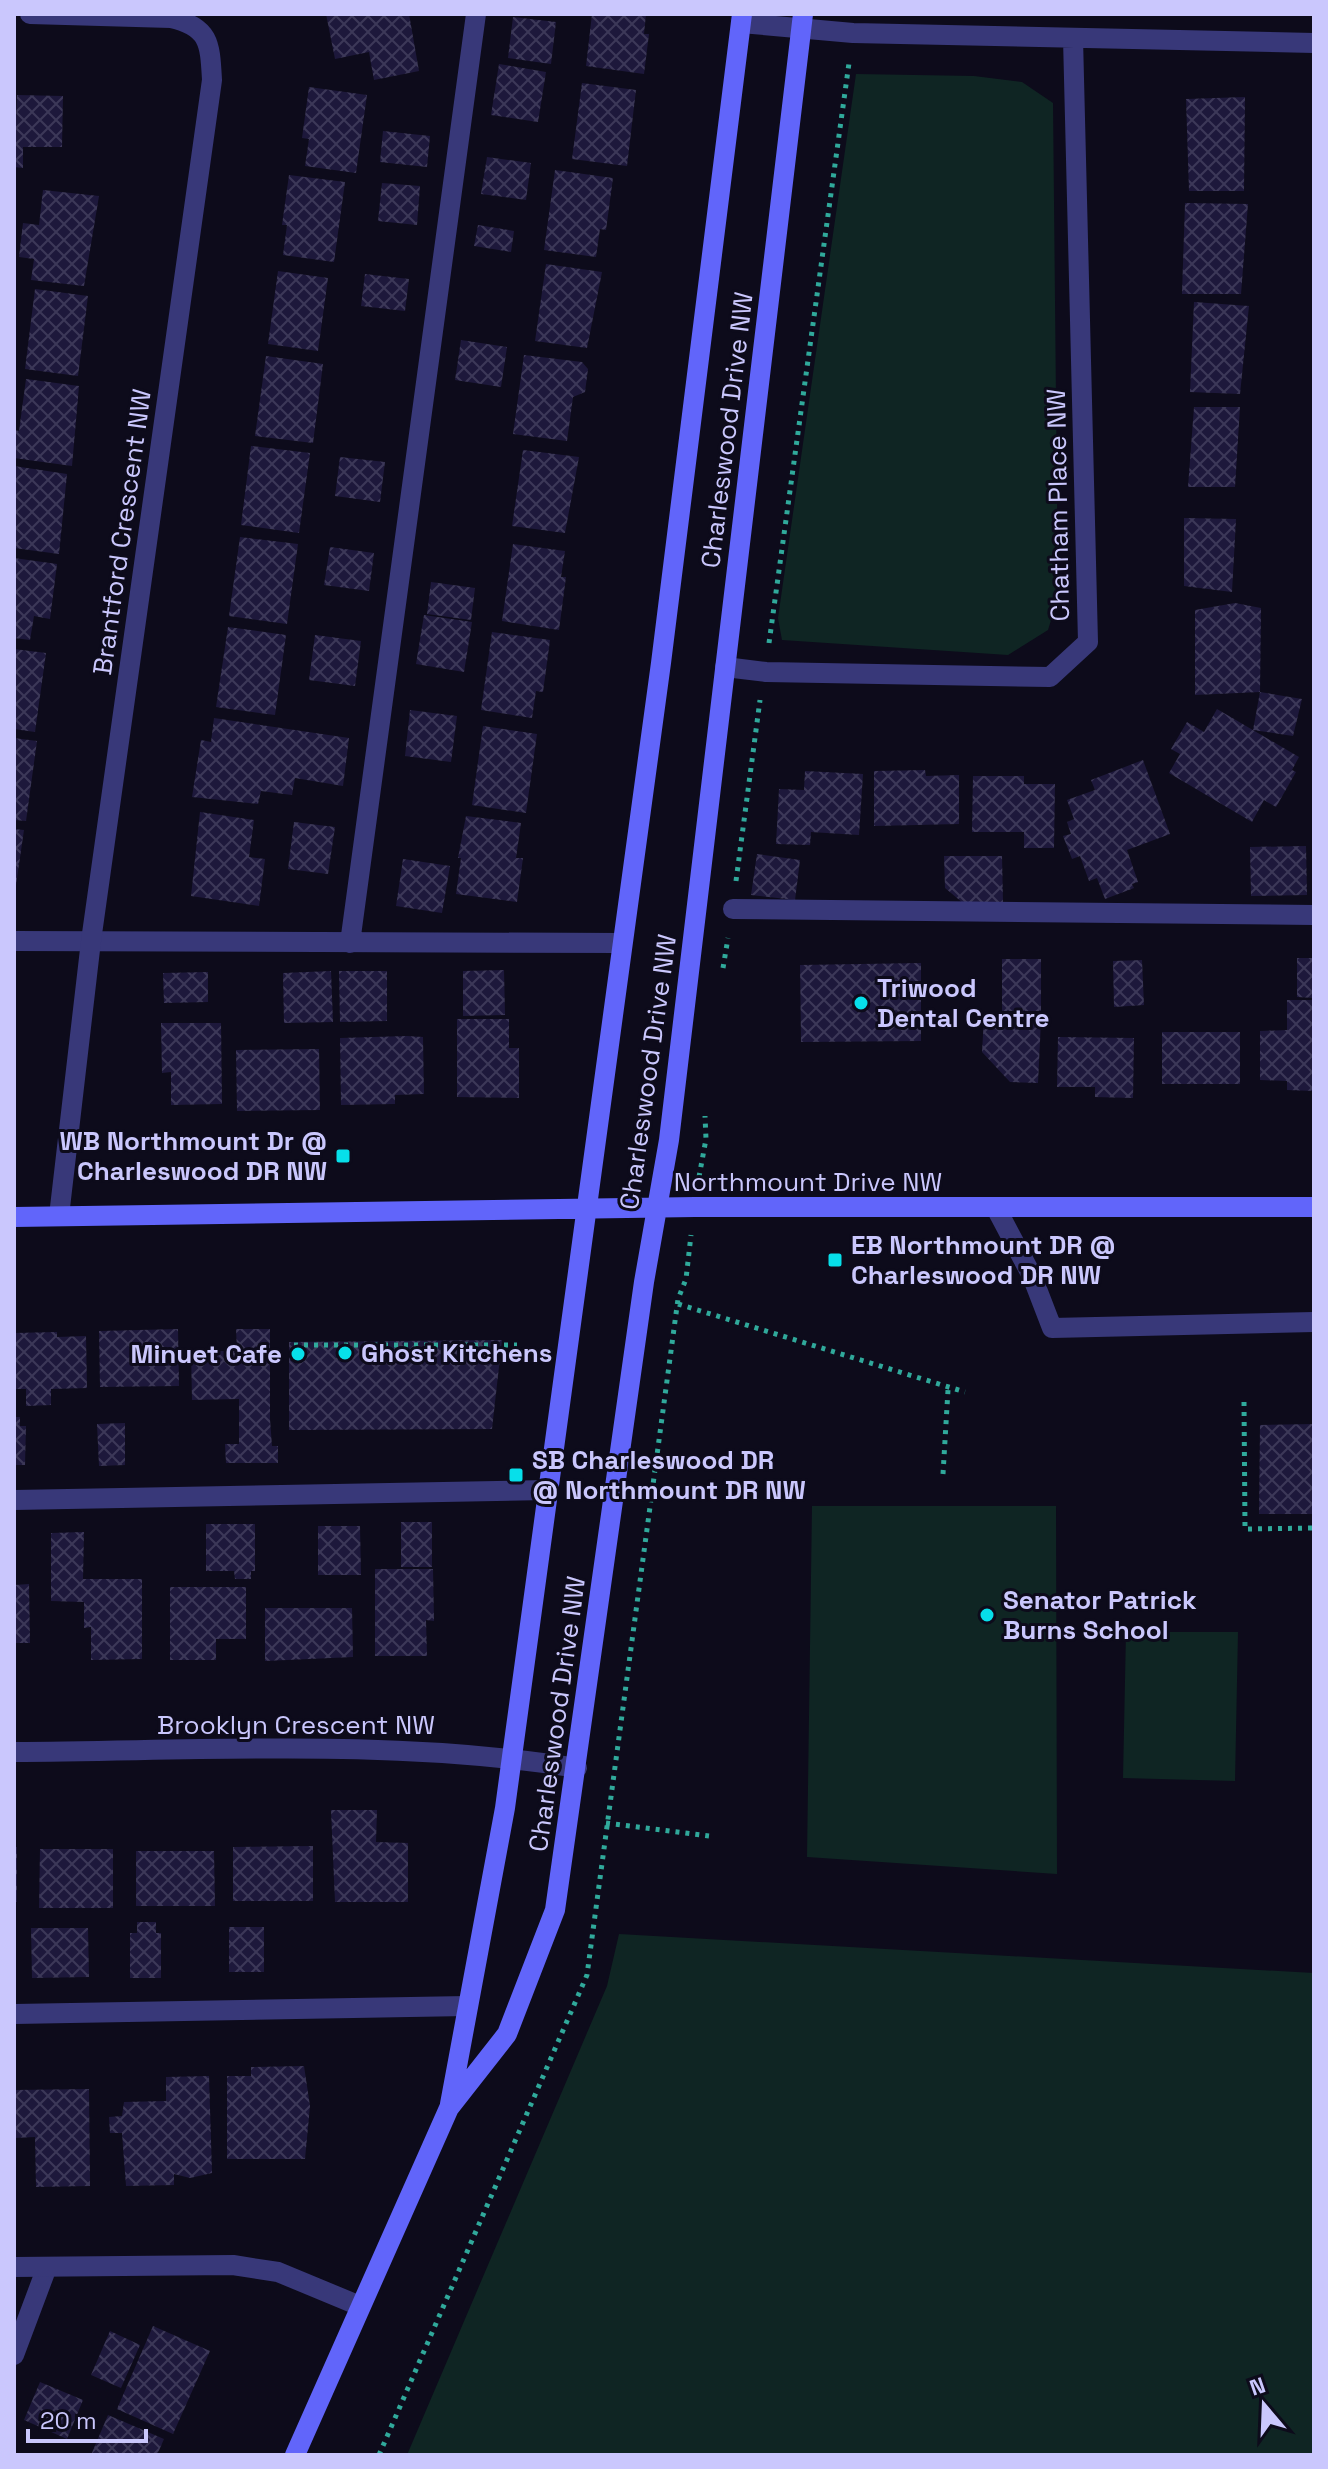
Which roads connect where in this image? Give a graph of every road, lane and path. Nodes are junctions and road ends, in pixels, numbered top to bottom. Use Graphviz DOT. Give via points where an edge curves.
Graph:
graph roads {
  1 [pos="30,14"];
  2 [pos="476,14"];
  3 [pos="742,19"];
  4 [pos="802,21"];
  5 [pos="1073,38"];
  6 [pos="1314,43"];
  7 [pos="849,66"];
  8 [pos="770,629"];
  9 [pos="725,667"];
  10 [pos="733,909"];
  11 [pos="1314,915"];
  12 [pos="14,941"];
  13 [pos="91,941"];
  14 [pos="350,943"];
  15 [pos="622,943"];
  16 [pos="1314,1207"];
  17 [pos="656,1208"];
  18 [pos="996,1208"];
  19 [pos="586,1210"];
  20 [pos="59,1216"];
  21 [pos="14,1217"];
  22 [pos="678,1304"];
  23 [pos="1314,1322"];
  24 [pos="294,1345"];
  25 [pos="517,1345"];
  26 [pos="948,1390"];
  27 [pos="965,1392"];
  28 [pos="1244,1402"];
  29 [pos="943,1474"];
  30 [pos="547,1490"];
  31 [pos="14,1500"];
  32 [pos="1314,1528"];
  33 [pos="14,1752"];
  34 [pos="512,1757"];
  35 [pos="577,1768"];
  36 [pos="606,1823"];
  37 [pos="709,1836"];
  38 [pos="467,2006"];
  39 [pos="14,2014"];
  40 [pos="449,2108"];
  41 [pos="14,2267"];
  42 [pos="47,2267"];
  43 [pos="360,2306"];
  44 [pos="14,2355"];
  45 [pos="295,2455"];
  1 -- 13 [label="street, Brantford Crescent NW" via="190,22 205,35 211,54 212,80"];
  2 -- 14 [label="street"];
  3 -- 4 [label="street"];
  3 -- 15 [label="street, Charleswood Drive NW"];
  4 -- 5 [label="street" via="853,33"];
  4 -- 9 [label="street, Charleswood Drive NW"];
  5 -- 6 [label="street"];
  5 -- 9 [label="street, Chatham Place NW" via="1088,642 1050,677"];
  7 -- 8 [label="path"];
  9 -- 17 [label="street, Charleswood Drive NW" via="669,1140"];
  10 -- 11 [label="street"];
  12 -- 13 [label="street"];
  13 -- 14 [label="street"];
  13 -- 20 [label="street, Brantford Crescent NW"];
  14 -- 15 [label="street"];
  15 -- 19 [label="street, Charleswood Drive NW"];
  16 -- 18 [label="street, Northmount Drive NW"];
  17 -- 18 [label="street, Northmount Drive NW"];
  17 -- 19 [label="street, Northmount Drive NW"];
  17 -- 35 [label="street, Charleswood Drive NW"];
  18 -- 23 [label="street" via="1052,1328"];
  19 -- 20 [label="street, Northmount Drive NW"];
  19 -- 30 [label="street, Charleswood Drive NW"];
  20 -- 21 [label="street, Northmount Drive NW"];
  22 -- 26 [label="path"];
  24 -- 25 [label="path"];
  26 -- 27 [label="path"];
  26 -- 29 [label="path"];
  28 -- 32 [label="path" via="1245,1529"];
  30 -- 31 [label="street"];
  30 -- 34 [label="street, Charleswood Drive NW"];
  33 -- 34 [label="street, Brooklyn Crescent NW" via="404,1749"];
  34 -- 35 [label="street, Brooklyn Crescent NW"];
  34 -- 38 [label="street, Charleswood Drive NW"];
  35 -- 40 [label="street, Charleswood Drive NW" via="555,1910 507,2034"];
  36 -- 37 [label="path"];
  38 -- 39 [label="street"];
  38 -- 40 [label="street, Charleswood Drive NW"];
  40 -- 43 [label="street, Charleswood Drive NW"];
  41 -- 42 [label="street"];
  42 -- 43 [label="street" via="233,2265 278,2272"];
  42 -- 44 [label="street"];
  43 -- 45 [label="street, Charleswood Drive NW"];
}
